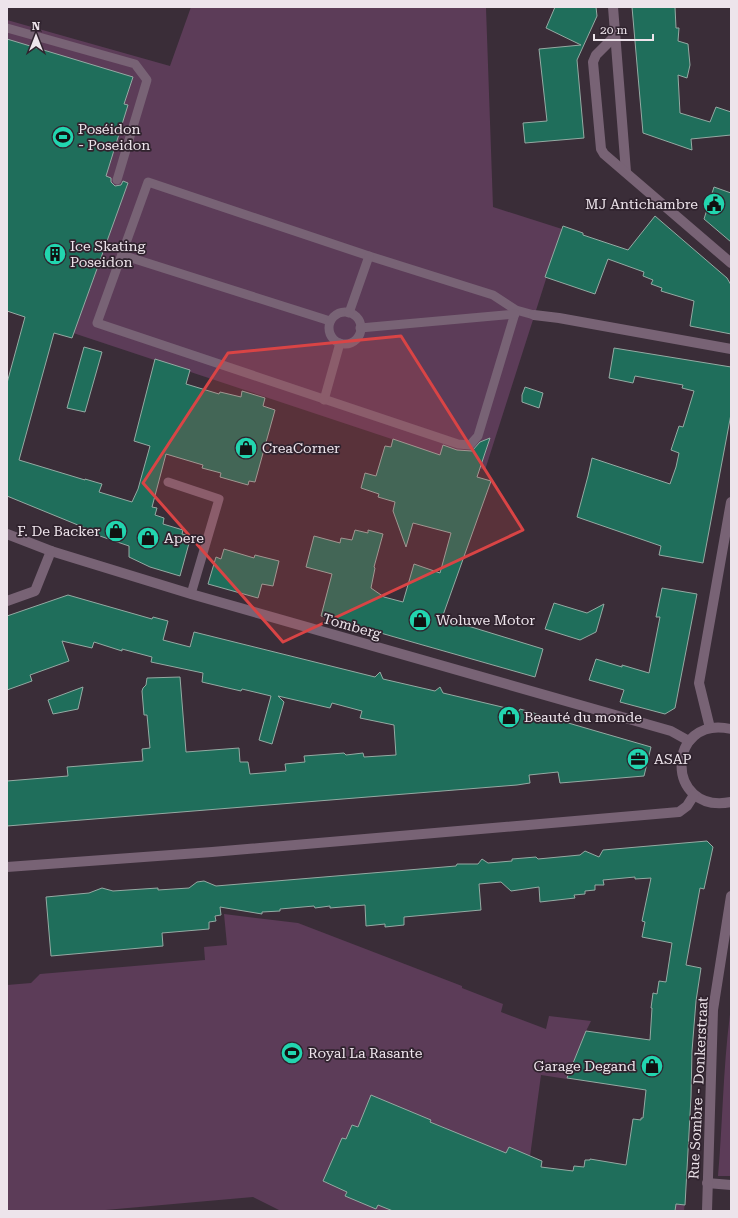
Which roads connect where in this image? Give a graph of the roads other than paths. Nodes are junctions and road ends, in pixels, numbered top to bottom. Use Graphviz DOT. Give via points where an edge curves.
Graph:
graph roads {
  1 [pos="613,7"];
  2 [pos="7,28"];
  3 [pos="615,36"];
  4 [pos="626,172"];
  5 [pos="117,180"];
  6 [pos="122,255"];
  7 [pos="369,256"];
  8 [pos="731,263"];
  9 [pos="349,312"];
  10 [pos="516,312"];
  11 [pos="534,316"];
  12 [pos="330,321"];
  13 [pos="360,328"];
  14 [pos="340,343"];
  15 [pos="731,349"];
  16 [pos="324,400"];
  17 [pos="168,482"];
  18 [pos="731,502"];
  19 [pos="7,534"];
  20 [pos="51,551"];
  21 [pos="191,594"];
  22 [pos="7,601"];
  23 [pos="710,728"];
  24 [pos="731,729"];
  25 [pos="689,741"];
  26 [pos="694,794"];
  27 [pos="731,802"];
  28 [pos="7,867"];
  29 [pos="731,896"];
  30 [pos="707,1183"];
  31 [pos="731,1184"];
  32 [pos="707,1211"];
  1 -- 3 [label="street"];
  2 -- 5 [label="lane" via="136,64 147,80"];
  3 -- 4 [label="street"];
  3 -- 4 [label="street" via="596,55 593,62 601,149"];
  4 -- 8 [label="street"];
  6 -- 7 [label="lane" via="148,182"];
  6 -- 12 [label="lane"];
  6 -- 16 [label="lane" via="97,323"];
  7 -- 9 [label="lane"];
  7 -- 10 [label="lane" via="494,295"];
  9 -- 12 [label="lane" via="338,313"];
  9 -- 13 [label="lane" via="358,320"];
  10 -- 11 [label="lane"];
  10 -- 13 [label="lane"];
  10 -- 16 [label="lane" via="478,436 470,445 458,444"];
  11 -- 15 [label="street" via="559,318"];
  12 -- 14 [label="lane" via="328,328 333,339"];
  13 -- 14 [label="lane" via="357,338 349,343"];
  14 -- 16 [label="lane"];
  17 -- 21 [label="lane" via="219,499"];
  18 -- 23 [label="street" via="699,683"];
  19 -- 20 [label="street, Tomberg"];
  20 -- 21 [label="street, Tomberg"];
  20 -- 22 [label="street" via="35,591"];
  21 -- 25 [label="street, Tomberg" via="671,731"];
  23 -- 24 [label="street"];
  23 -- 25 [label="street"];
  25 -- 26 [label="street" via="682,756 681,767 687,786"];
  26 -- 27 [label="street" via="713,803"];
  26 -- 28 [label="street" via="687,806 679,812"];
  29 -- 30 [label="street, Rue Sombre - Donkerstraat" via="713,1010"];
  30 -- 31 [label="street"];
  30 -- 32 [label="street, Rue Sombre - Donkerstraat"];
}
